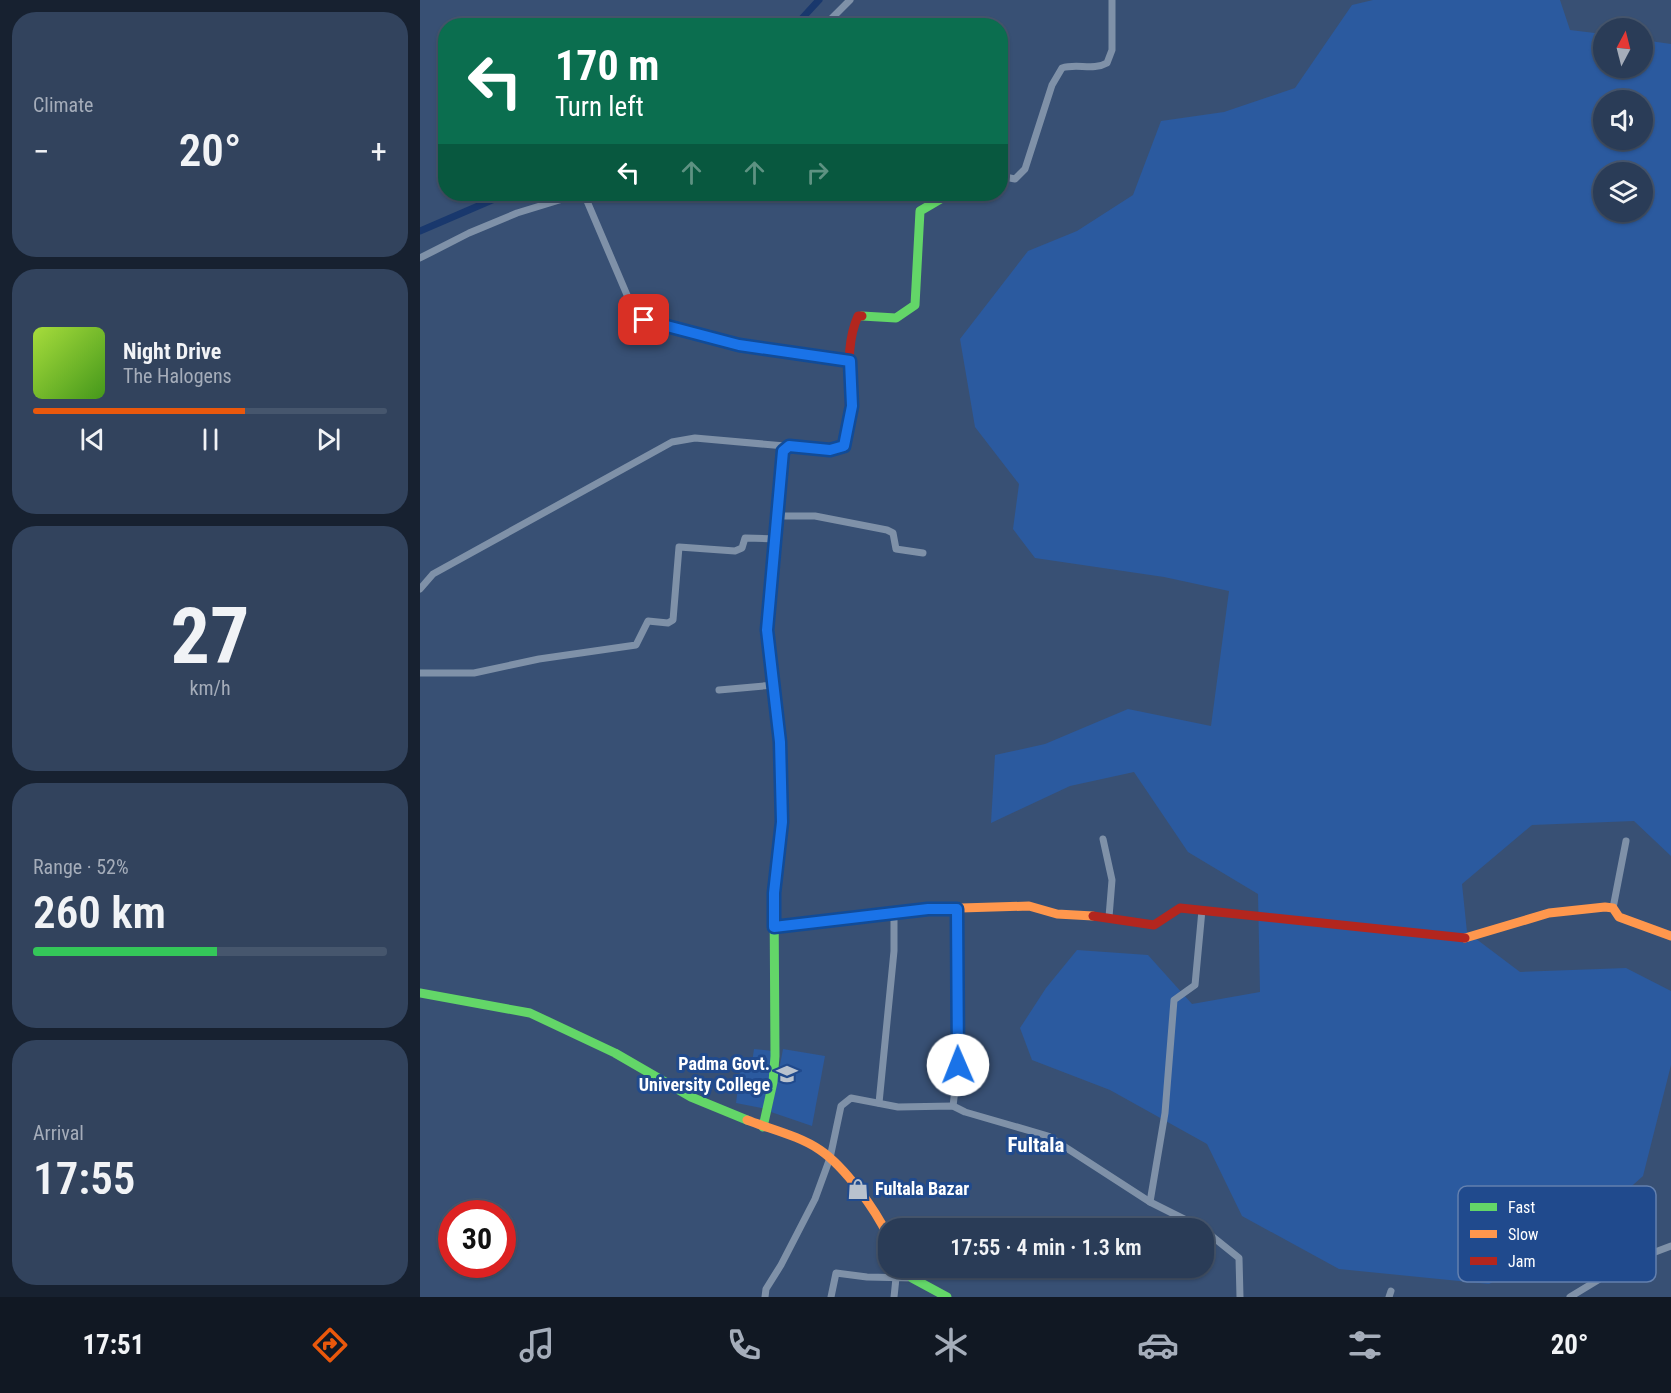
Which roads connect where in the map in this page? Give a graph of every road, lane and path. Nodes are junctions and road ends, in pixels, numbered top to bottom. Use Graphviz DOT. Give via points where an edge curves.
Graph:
graph roads {
  1 [pos="850,0"];
  2 [pos="1113,0"];
  3 [pos="832,18"];
  4 [pos="1008,178"];
  5 [pos="556,201"];
  6 [pos="587,201"];
  7 [pos="936,201"];
  8 [pos="420,258"];
  9 [pos="850,361"];
  10 [pos="785,447"];
  11 [pos="778,516"];
  12 [pos="776,539"];
  13 [pos="923,553"];
  14 [pos="420,589"];
  15 [pos="420,673"];
  16 [pos="774,685"];
  17 [pos="719,690"];
  18 [pos="1103,839"];
  19 [pos="1626,842"];
  20 [pos="1613,908"];
  21 [pos="957,909"];
  22 [pos="1202,910"];
  23 [pos="894,913"];
  24 [pos="1109,917"];
  25 [pos="774,927"];
  26 [pos="1671,936"];
  27 [pos="420,993"];
  28 [pos="879,1103"];
  29 [pos="953,1106"];
  30 [pos="763,1127"];
  31 [pos="830,1158"];
  32 [pos="1150,1202"];
  33 [pos="878,1218"];
  34 [pos="1181,1218"];
  35 [pos="1214,1238"];
  36 [pos="1671,1246"];
  37 [pos="1656,1252"];
  38 [pos="878,1276"];
  39 [pos="896,1278"];
  40 [pos="912,1278"];
  41 [pos="1595,1282"];
  42 [pos="765,1297"];
  43 [pos="831,1297"];
  44 [pos="894,1297"];
  45 [pos="947,1297"];
  46 [pos="1240,1297"];
  47 [pos="1570,1297"];
  1 -- 3 [label="street"];
  2 -- 4 [label="street" via="1112,50 1107,63 1062,68 1052,85 1025,169 1015,179"];
  5 -- 8 [label="street" via="469,233"];
  6 -- 9 [label="street" via="633,309 644,320 739,345"];
  7 -- 9 [label="street" via="920,211 915,305 896,318 858,316"];
  9 -- 10 [label="street" via="852,406 844,446 830,450"];
  10 -- 11 [label="street"];
  10 -- 14 [label="street" via="695,438 672,442 433,574"];
  11 -- 12 [label="street"];
  11 -- 13 [label="street" via="815,516 887,530 893,533 896,549"];
  12 -- 15 [label="street" via="745,538 735,551 680,548 673,620 648,621 636,645 474,673"];
  12 -- 16 [label="street" via="767,630"];
  16 -- 17 [label="street"];
  16 -- 25 [label="street" via="782,822"];
  18 -- 24 [label="street" via="1112,880"];
  19 -- 20 [label="street"];
  20 -- 22 [label="street" via="1547,913 1488,934 1459,939"];
  20 -- 26 [label="street" via="1619,917"];
  21 -- 23 [label="street"];
  21 -- 24 [label="street" via="1029,906 1057,914"];
  21 -- 29 [label="street" via="958,1065"];
  22 -- 24 [label="street" via="1180,908 1154,925"];
  22 -- 32 [label="street" via="1195,985 1174,1000 1165,1113"];
  23 -- 25 [label="street"];
  23 -- 28 [label="street"];
  25 -- 30 [label="street" via="775,1056"];
  27 -- 30 [label="street" via="530,1013 615,1053 691,1097"];
  28 -- 29 [label="street" via="898,1107"];
  28 -- 31 [label="street" via="851,1098 845,1101"];
  29 -- 32 [label="street" via="1048,1136"];
  30 -- 31 [label="street" via="819,1149"];
  31 -- 33 [label="street"];
  31 -- 42 [label="street" via="815,1199"];
  32 -- 34 [label="street"];
  35 -- 46 [label="street" via="1239,1258"];
  36 -- 37 [label="street"];
  38 -- 43 [label="street" via="836,1273"];
  39 -- 44 [label="street"];
  40 -- 45 [label="street"];
  41 -- 47 [label="street"];
}
